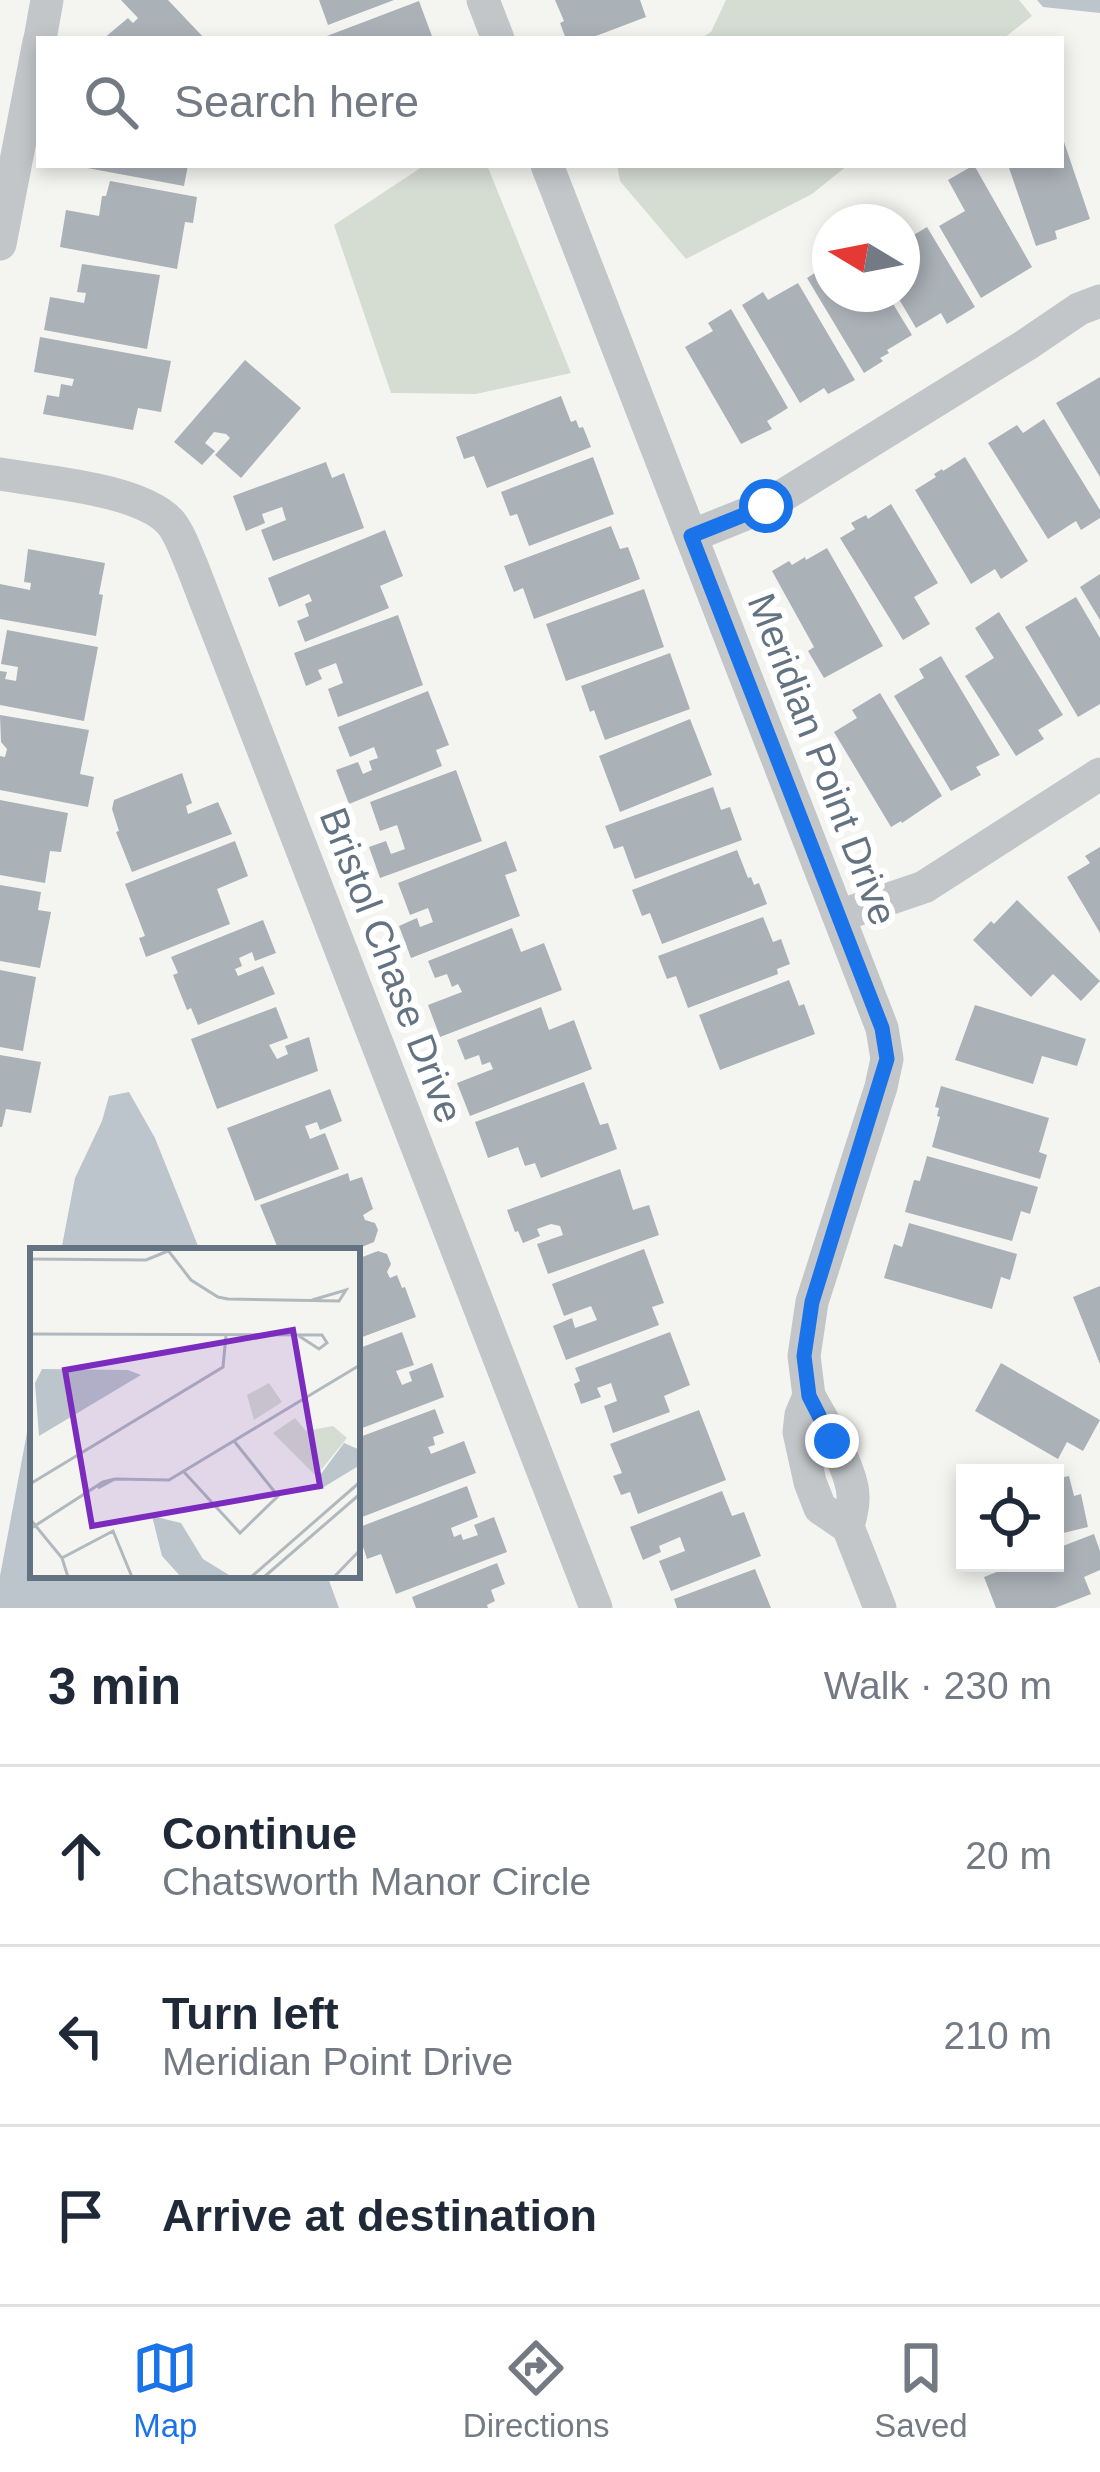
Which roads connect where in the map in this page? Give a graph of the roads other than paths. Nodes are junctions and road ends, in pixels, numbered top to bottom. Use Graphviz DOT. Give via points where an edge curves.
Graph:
graph roads {
  1 [pos="47,0"];
  2 [pos="483,0"];
  3 [pos="40,36"];
  4 [pos="498,36"];
  5 [pos="36,57"];
  6 [pos="548,168"];
  7 [pos="0,244"];
  8 [pos="1100,302"];
  9 [pos="0,474"];
  10 [pos="691,536"];
  11 [pos="1100,773"];
  12 [pos="839,916"];
  13 [pos="596,1608"];
  14 [pos="880,1608"];
  1 -- 3 [label="street"];
  2 -- 4 [label="street"];
  5 -- 7 [label="street"];
  6 -- 10 [label="street, Meridian Point Drive"];
  8 -- 10 [label="street" via="766,506"];
  9 -- 13 [label="street, Bristol Chase Drive" via="132,498 173,525"];
  10 -- 12 [label="street, Meridian Point Drive"];
  11 -- 12 [label="street" via="924,886"];
  12 -- 14 [label="street, Meridian Point Drive" via="887,1059 812,1302 804,1356 809,1396 852,1488 848,1527"];
}
